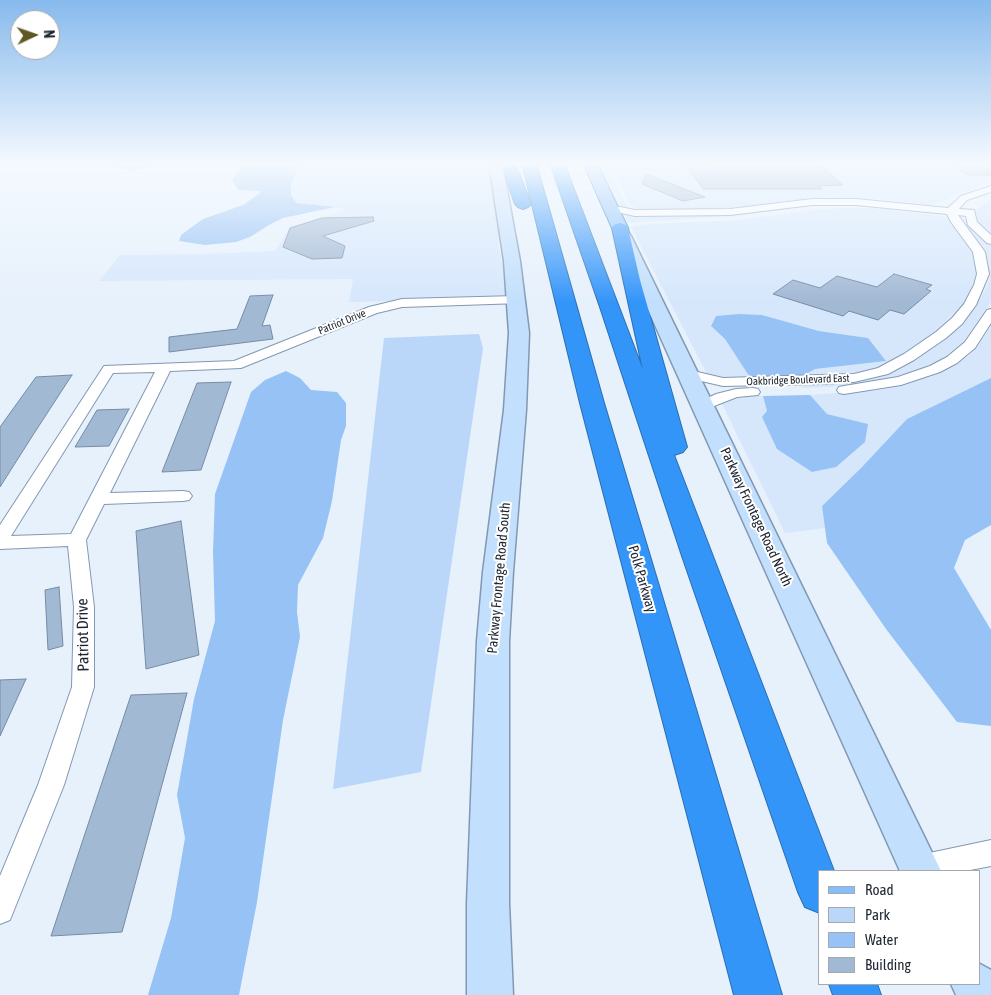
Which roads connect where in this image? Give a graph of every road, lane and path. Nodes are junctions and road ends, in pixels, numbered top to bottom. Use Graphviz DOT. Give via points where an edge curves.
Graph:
graph roads {
  1 [pos="503,209"];
  2 [pos="523,209"];
  3 [pos="541,209"];
  4 [pos="574,209"];
  5 [pos="617,209"];
  6 [pos="751,209"];
  7 [pos="801,209"];
  8 [pos="906,209"];
  9 [pos="921,209"];
  10 [pos="955,209"];
  11 [pos="974,209"];
  12 [pos="952,213"];
  13 [pos="970,215"];
  14 [pos="624,221"];
  15 [pos="991,241"];
  16 [pos="517,303"];
  17 [pos="991,314"];
  18 [pos="293,325"];
  19 [pos="314,334"];
  20 [pos="166,367"];
  21 [pos="689,374"];
  22 [pos="805,386"];
  23 [pos="755,387"];
  24 [pos="592,403"];
  25 [pos="704,405"];
  26 [pos="183,496"];
  27 [pos="98,499"];
  28 [pos="0,539"];
  29 [pos="77,540"];
  30 [pos="0,543"];
  31 [pos="697,556"];
  32 [pos="991,853"];
  33 [pos="920,870"];
  34 [pos="818,887"];
  35 [pos="0,910"];
  36 [pos="490,995"];
  37 [pos="758,995"];
  1 -- 16 [label="main road, Parkway Frontage Road South"];
  2 -- 24 [label="highway" via="567,341"];
  3 -- 24 [label="highway, Polk Parkway"];
  4 -- 31 [label="highway"];
  5 -- 14 [label="main road, Parkway Frontage Road North"];
  6 -- 14 [label="street" via="635,213"];
  7 -- 14 [label="street" via="737,218"];
  8 -- 12 [label="street"];
  9 -- 12 [label="street"];
  10 -- 12 [label="street"];
  11 -- 13 [label="street"];
  12 -- 13 [label="street"];
  12 -- 22 [label="street, Oakbridge Boulevard East" via="979,252 983,274 970,305 941,335 883,371"];
  13 -- 15 [label="street" via="978,230"];
  14 -- 21 [label="main road, Parkway Frontage Road North" via="634,260"];
  14 -- 31 [label="highway" via="631,280 677,458"];
  16 -- 19 [label="street, Patriot Drive" via="374,310"];
  16 -- 36 [label="main road, Parkway Frontage Road South" via="519,333 515,410 493,641 488,903"];
  17 -- 22 [label="street, Oakbridge Boulevard East" via="970,344 952,360 935,369 875,386"];
  18 -- 19 [label="street"];
  19 -- 20 [label="street, Patriot Drive" via="236,365"];
  20 -- 27 [label="street"];
  20 -- 28 [label="street, Patriot Drive" via="109,368"];
  21 -- 23 [label="street, Oakbridge Boulevard East"];
  21 -- 25 [label="main road, Parkway Frontage Road North"];
  22 -- 23 [label="street, Oakbridge Boulevard East"];
  23 -- 25 [label="street, Oakbridge Boulevard East" via="721,396"];
  24 -- 37 [label="highway, Polk Parkway"];
  25 -- 33 [label="main road, Parkway Frontage Road North"];
  26 -- 27 [label="street"];
  27 -- 29 [label="street"];
  29 -- 30 [label="street"];
  29 -- 35 [label="street, Patriot Drive" via="84,607 83,687 51,785"];
  31 -- 34 [label="highway"];
  32 -- 33 [label="street"];
}
